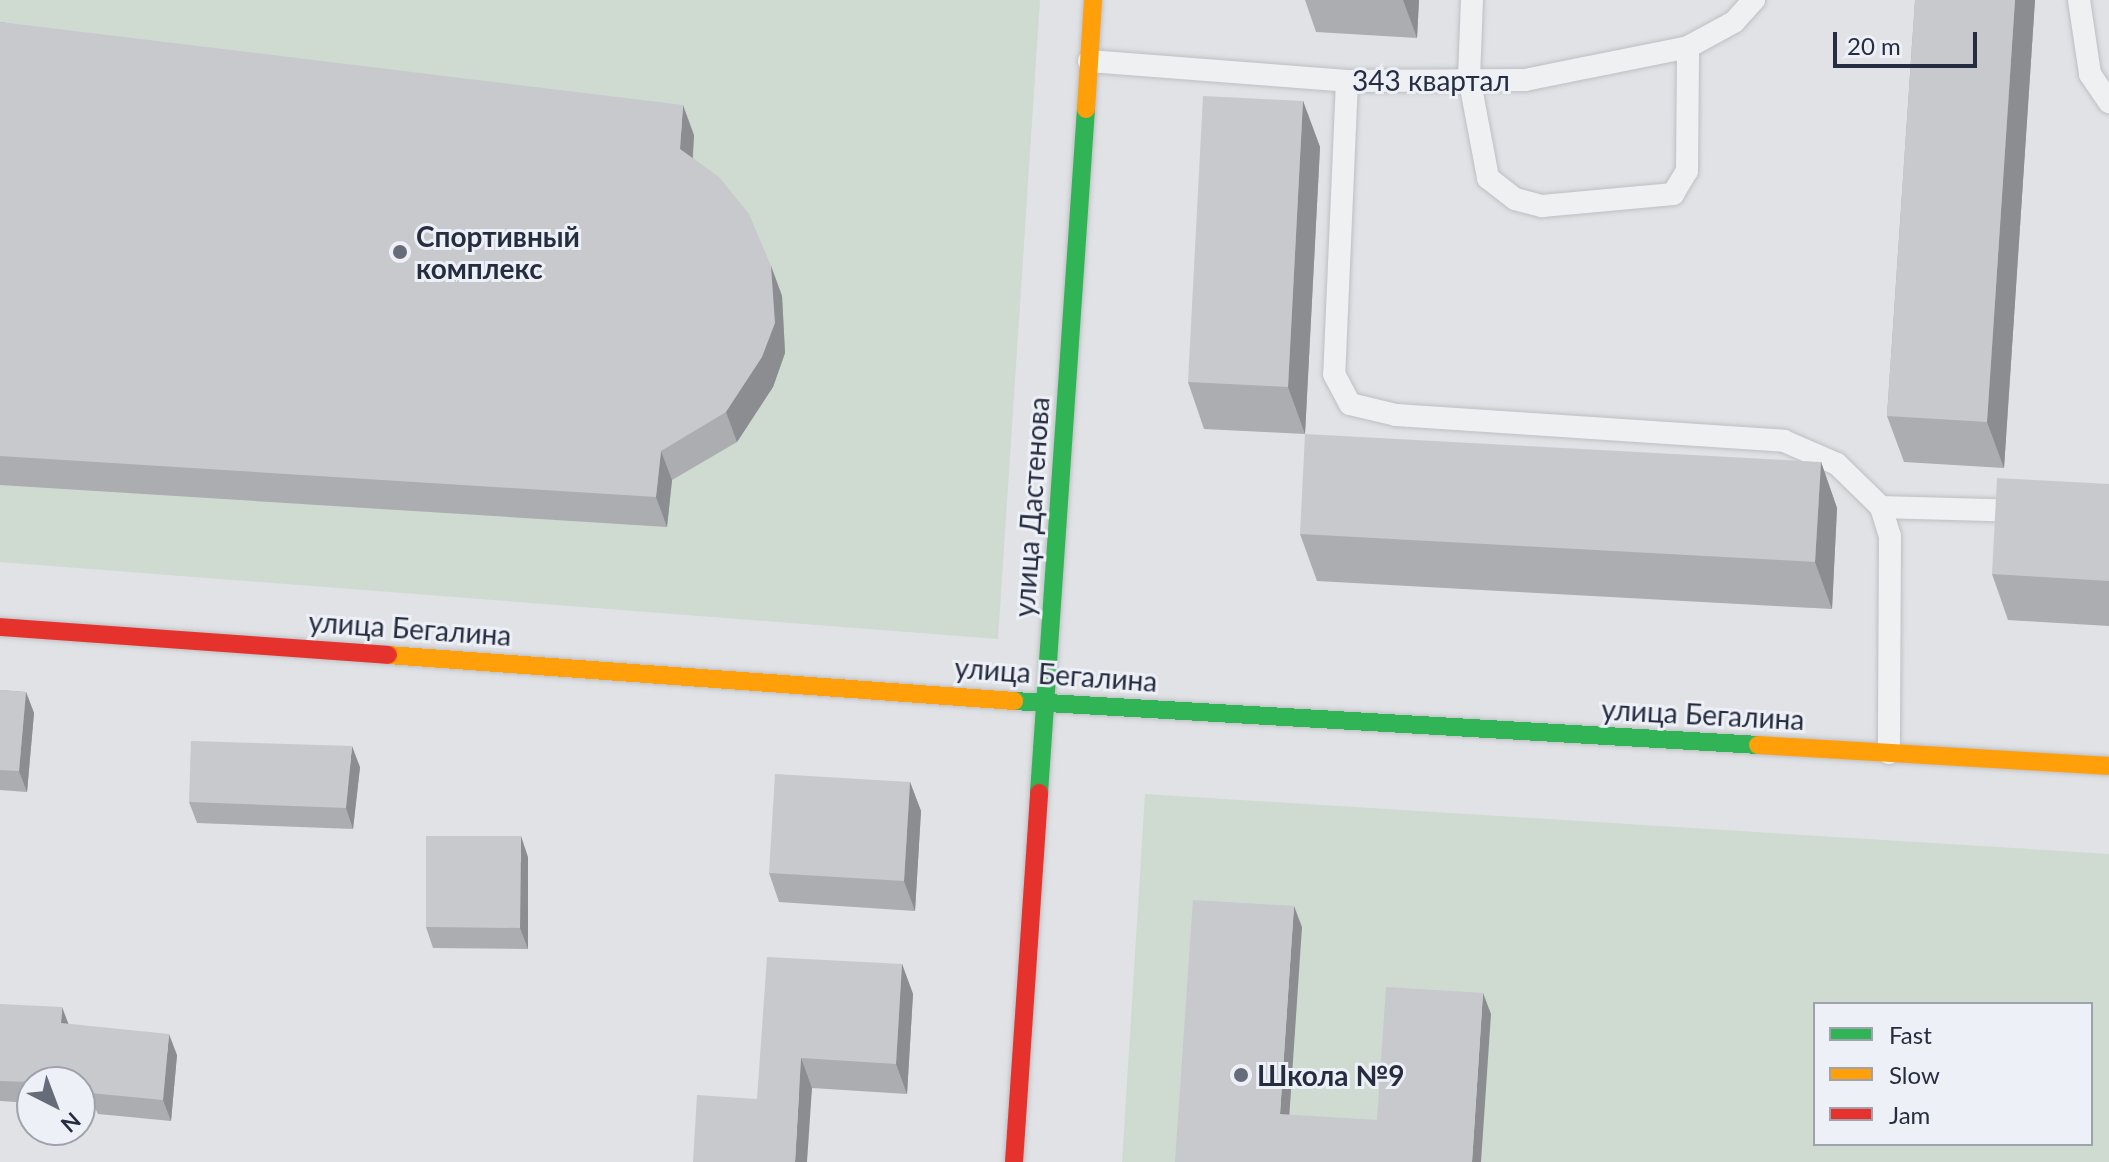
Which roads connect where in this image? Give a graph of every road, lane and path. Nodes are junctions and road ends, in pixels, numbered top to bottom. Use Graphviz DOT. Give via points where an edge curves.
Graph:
graph roads {
  1 [pos="1093,0"];
  2 [pos="1472,0"];
  3 [pos="1754,0"];
  4 [pos="2079,0"];
  5 [pos="1688,47"];
  6 [pos="1089,61"];
  7 [pos="1469,77"];
  8 [pos="1347,81"];
  9 [pos="2109,102"];
  10 [pos="1881,507"];
  11 [pos="2048,511"];
  12 [pos="0,627"];
  13 [pos="1046,703"];
  14 [pos="1889,753"];
  15 [pos="2109,766"];
  16 [pos="1014,1162"];
  1 -- 6 [label="street, улица Дастенова"];
  2 -- 7 [label="lane"];
  3 -- 5 [label="lane, 343 квартал" via="1734,22"];
  4 -- 9 [label="lane" via="2090,74"];
  5 -- 7 [label="lane, 343 квартал" via="1525,80"];
  5 -- 7 [label="lane" via="1687,171 1673,194 1542,206 1515,199 1488,178"];
  6 -- 8 [label="lane, 343 квартал"];
  6 -- 13 [label="street, улица Дастенова"];
  7 -- 8 [label="lane, 343 квартал"];
  8 -- 10 [label="lane" via="1334,374 1350,404 1396,415 1784,441 1837,464"];
  10 -- 11 [label="lane"];
  10 -- 14 [label="lane" via="1890,536"];
  12 -- 13 [label="street, улица Бегалина"];
  13 -- 14 [label="street, улица Бегалина"];
  13 -- 16 [label="street, улица Дастенова"];
  14 -- 15 [label="street, улица Бегалина"];
}
